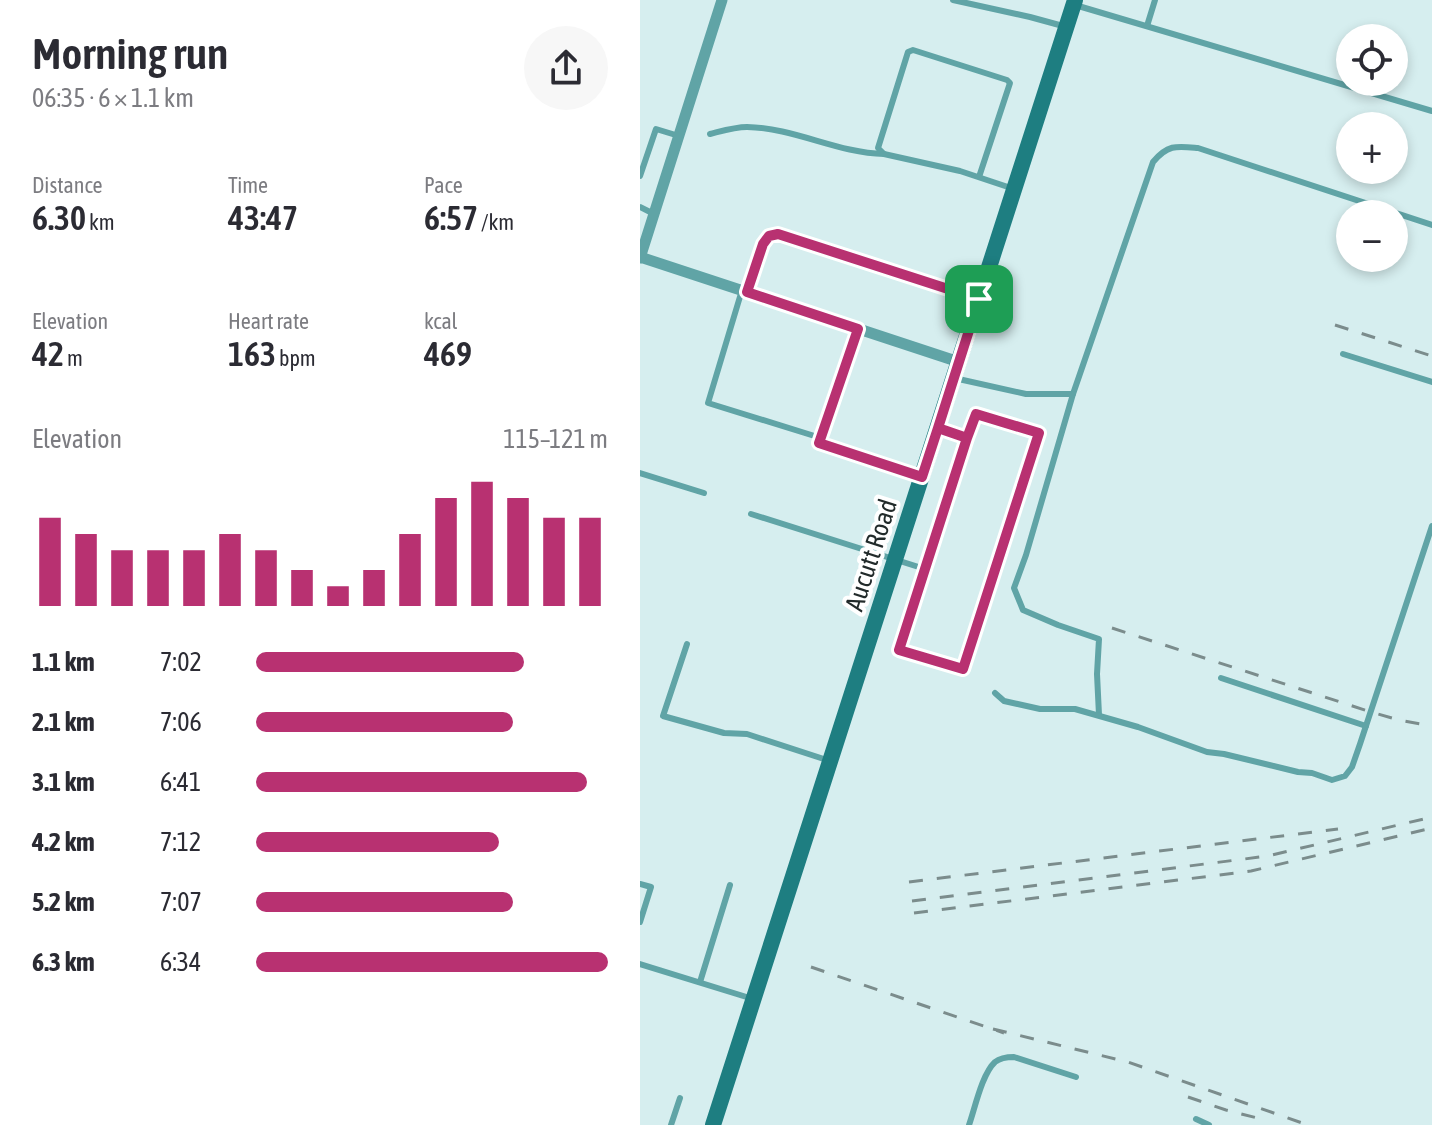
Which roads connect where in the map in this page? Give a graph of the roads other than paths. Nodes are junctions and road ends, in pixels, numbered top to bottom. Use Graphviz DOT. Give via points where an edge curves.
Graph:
graph roads {
  1 [pos="722,0"];
  2 [pos="953,0"];
  3 [pos="1155,0"];
  4 [pos="1075,2"];
  5 [pos="1147,26"];
  6 [pos="1067,27"];
  7 [pos="1432,111"];
  8 [pos="710,134"];
  9 [pos="679,136"];
  10 [pos="884,154"];
  11 [pos="640,176"];
  12 [pos="979,177"];
  13 [pos="1014,190"];
  14 [pos="640,207"];
  15 [pos="654,214"];
  16 [pos="1432,225"];
  17 [pos="640,258"];
  18 [pos="744,291"];
  19 [pos="979,299"];
  20 [pos="858,329"];
  21 [pos="1343,354"];
  22 [pos="956,370"];
  23 [pos="1432,382"];
  24 [pos="1073,394"];
  25 [pos="938,428"];
  26 [pos="821,438"];
  27 [pos="967,438"];
  28 [pos="640,473"];
  29 [pos="922,477"];
  30 [pos="704,493"];
  31 [pos="751,514"];
  32 [pos="1432,526"];
  33 [pos="895,560"];
  34 [pos="925,569"];
  35 [pos="687,644"];
  36 [pos="1221,678"];
  37 [pos="995,693"];
  38 [pos="1099,715"];
  39 [pos="1366,726"];
  40 [pos="830,761"];
  41 [pos="640,884"];
  42 [pos="730,885"];
  43 [pos="640,922"];
  44 [pos="640,964"];
  45 [pos="700,982"];
  46 [pos="753,999"];
  47 [pos="1076,1077"];
  48 [pos="680,1098"];
  49 [pos="1196,1119"];
  50 [pos="671,1125"];
  51 [pos="713,1125"];
  52 [pos="969,1125"];
  53 [pos="1209,1125"];
  1 -- 9 [label="street"];
  2 -- 6 [label="lane"];
  3 -- 5 [label="lane"];
  4 -- 5 [label="lane"];
  4 -- 6 [label="street, Aucutt Road"];
  5 -- 7 [label="lane"];
  6 -- 13 [label="street, Aucutt Road"];
  8 -- 10 [label="lane" via="744,127 775,129 862,154"];
  9 -- 11 [label="lane" via="656,129"];
  9 -- 15 [label="street"];
  10 -- 12 [label="lane"];
  10 -- 12 [label="lane" via="878,148 908,52 913,50 1010,83"];
  12 -- 13 [label="lane"];
  13 -- 19 [label="street, Aucutt Road"];
  14 -- 15 [label="lane"];
  15 -- 17 [label="street"];
  16 -- 24 [label="lane" via="1198,148 1176,146 1162,152 1153,162"];
  17 -- 18 [label="street"];
  18 -- 19 [label="lane" via="763,244 778,234"];
  18 -- 20 [label="street"];
  18 -- 26 [label="lane" via="708,403"];
  19 -- 22 [label="street, Aucutt Road"];
  20 -- 22 [label="street"];
  20 -- 26 [label="lane"];
  21 -- 23 [label="lane"];
  22 -- 24 [label="lane" via="1026,394"];
  22 -- 25 [label="street, Aucutt Road"];
  24 -- 38 [label="lane" via="1014,588 1023,610 1099,639"];
  25 -- 27 [label="lane"];
  25 -- 29 [label="street, Aucutt Road"];
  26 -- 29 [label="lane" via="819,443"];
  27 -- 34 [label="lane"];
  27 -- 34 [label="lane" via="976,414 1039,433 963,669 899,650"];
  28 -- 30 [label="lane"];
  29 -- 33 [label="street, Aucutt Road"];
  31 -- 33 [label="lane"];
  32 -- 39 [label="lane"];
  33 -- 34 [label="lane"];
  33 -- 40 [label="street, Aucutt Road"];
  35 -- 40 [label="lane" via="663,716 747,734"];
  36 -- 39 [label="lane"];
  37 -- 38 [label="lane" via="1004,701 1040,709"];
  38 -- 39 [label="lane" via="1207,752 1332,780 1352,767"];
  40 -- 46 [label="street, Aucutt Road"];
  41 -- 43 [label="lane" via="651,887"];
  42 -- 45 [label="lane"];
  44 -- 45 [label="lane"];
  45 -- 46 [label="lane"];
  46 -- 51 [label="street, Aucutt Road"];
  47 -- 52 [label="lane" via="1005,1057 986,1077"];
  48 -- 50 [label="lane"];
  49 -- 53 [label="lane"];
}
